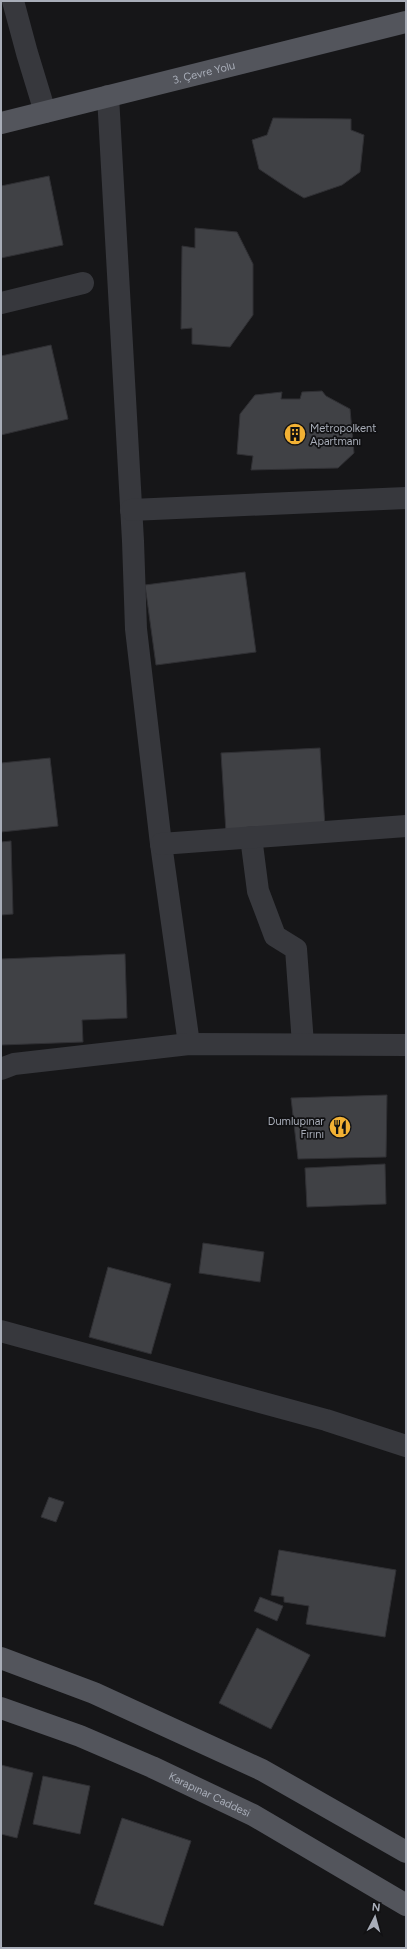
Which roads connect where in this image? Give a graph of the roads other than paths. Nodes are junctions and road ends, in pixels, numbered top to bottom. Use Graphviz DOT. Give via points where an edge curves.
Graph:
graph roads {
  1 [pos="13,1"];
  2 [pos="406,22"];
  3 [pos="108,96"];
  4 [pos="45,112"];
  5 [pos="1,124"];
  6 [pos="83,283"];
  7 [pos="1,303"];
  8 [pos="406,498"];
  9 [pos="131,510"];
  10 [pos="406,826"];
  11 [pos="251,837"];
  12 [pos="161,844"];
  13 [pos="189,1044"];
  14 [pos="303,1044"];
  15 [pos="406,1045"];
  16 [pos="1,1069"];
  17 [pos="2,1336"];
  18 [pos="406,1446"];
  19 [pos="1,1658"];
  20 [pos="1,1708"];
  21 [pos="406,1852"];
  22 [pos="406,1905"];
  1 -- 4 [label="street"];
  2 -- 3 [label="main road, 3. Çevre Yolu"];
  3 -- 4 [label="main road, 3. Çevre Yolu"];
  3 -- 9 [label="street"];
  4 -- 5 [label="main road, 3. Çevre Yolu"];
  6 -- 7 [label="street"];
  8 -- 9 [label="street"];
  9 -- 12 [label="street" via="136,629"];
  10 -- 11 [label="street"];
  11 -- 12 [label="street"];
  11 -- 14 [label="street" via="258,891 275,936 296,949"];
  12 -- 13 [label="street"];
  13 -- 14 [label="street"];
  13 -- 16 [label="street" via="14,1064"];
  14 -- 15 [label="street"];
  17 -- 18 [label="street" via="326,1420"];
  19 -- 21 [label="main road" via="94,1693 262,1770"];
  20 -- 22 [label="main road, Karapınar Caddesi" via="80,1736 253,1815"];
}
